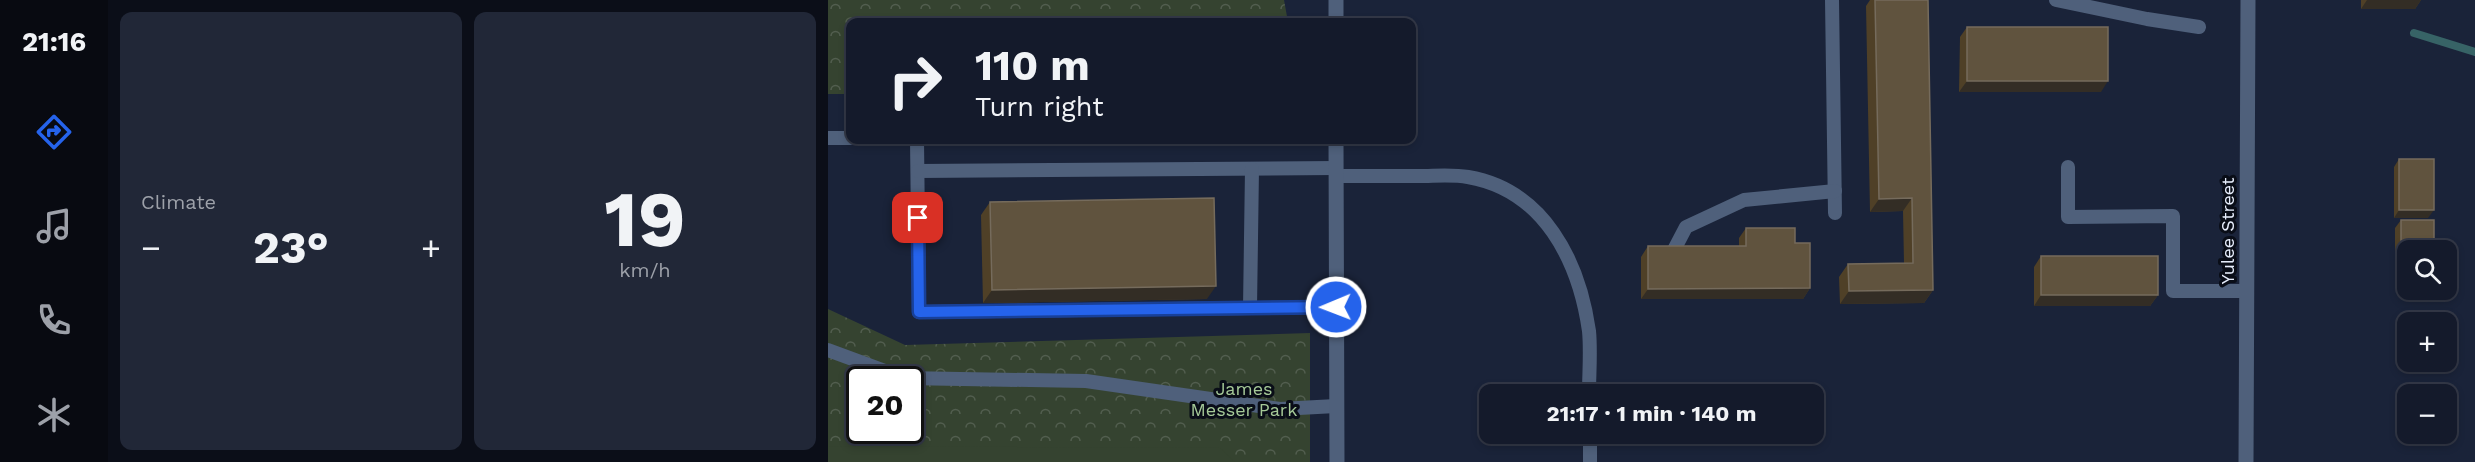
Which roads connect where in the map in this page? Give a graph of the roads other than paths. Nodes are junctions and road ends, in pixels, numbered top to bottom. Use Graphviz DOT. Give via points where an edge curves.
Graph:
graph roads {
  1 [pos="1336,0"];
  2 [pos="1832,0"];
  3 [pos="2056,0"];
  4 [pos="2248,0"];
  5 [pos="1336,18"];
  6 [pos="2199,27"];
  7 [pos="828,138"];
  8 [pos="846,138"];
  9 [pos="917,144"];
  10 [pos="1336,144"];
  11 [pos="2068,167"];
  12 [pos="1252,169"];
  13 [pos="918,171"];
  14 [pos="1336,172"];
  15 [pos="1835,191"];
  16 [pos="1835,213"];
  17 [pos="1675,248"];
  18 [pos="2246,291"];
  19 [pos="1336,307"];
  20 [pos="1250,308"];
  21 [pos="828,350"];
  22 [pos="1589,384"];
  23 [pos="1336,406"];
  24 [pos="1590,444"];
  25 [pos="1336,462"];
  26 [pos="1590,462"];
  27 [pos="2246,462"];
  1 -- 5 [label="street"];
  2 -- 15 [label="lane"];
  3 -- 6 [label="lane"];
  4 -- 18 [label="street, Yulee Street"];
  7 -- 8 [label="lane"];
  9 -- 13 [label="lane"];
  10 -- 14 [label="street"];
  11 -- 18 [label="lane" via="2068,217 2172,216 2172,291"];
  12 -- 13 [label="lane"];
  12 -- 14 [label="lane"];
  12 -- 20 [label="lane"];
  13 -- 20 [label="lane" via="919,312"];
  14 -- 19 [label="street"];
  14 -- 22 [label="lane" via="1468,177 1504,187 1528,203 1552,228 1582,296 1589,333"];
  15 -- 16 [label="lane"];
  15 -- 17 [label="lane" via="1744,200 1686,227"];
  18 -- 27 [label="street, Yulee Street"];
  19 -- 20 [label="lane"];
  19 -- 23 [label="street"];
  21 -- 23 [label="lane" via="904,378 1086,381 1280,409"];
  23 -- 25 [label="street"];
  24 -- 26 [label="lane"];
}
